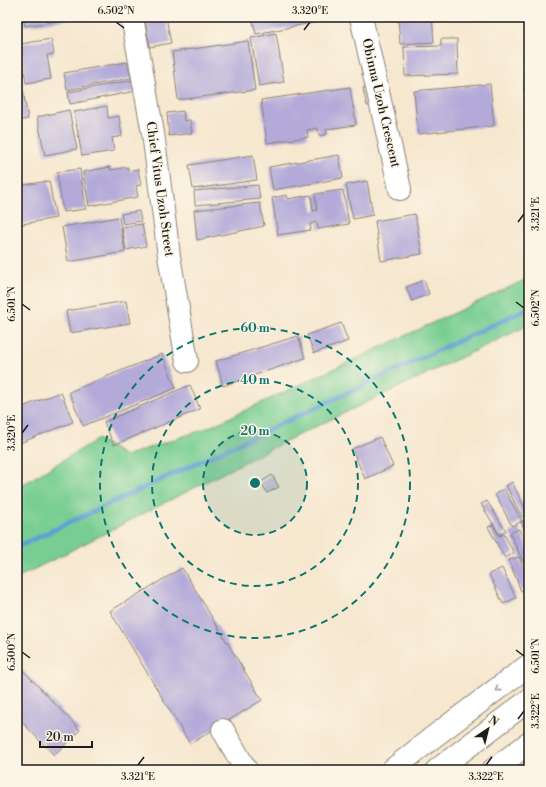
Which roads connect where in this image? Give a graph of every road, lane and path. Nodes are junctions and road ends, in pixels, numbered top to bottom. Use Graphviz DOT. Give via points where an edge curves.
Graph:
graph roads {
  1 [pos="132,17"];
  2 [pos="361,17"];
  3 [pos="400,189"];
  4 [pos="187,361"];
  5 [pos="529,665"];
  6 [pos="529,700"];
  7 [pos="223,730"];
  8 [pos="529,743"];
  9 [pos="246,770"];
  10 [pos="392,770"];
  11 [pos="437,770"];
  12 [pos="494,770"];
  1 -- 4 [label="main road, Chief Vitus Uzoh Street" via="153,132 169,256"];
  2 -- 3 [label="main road, Obinna Uzoh Crescent"];
  5 -- 10 [label="main road, one-way"];
  6 -- 11 [label="main road"];
  7 -- 9 [label="main road"];
  8 -- 12 [label="main road"];
}
